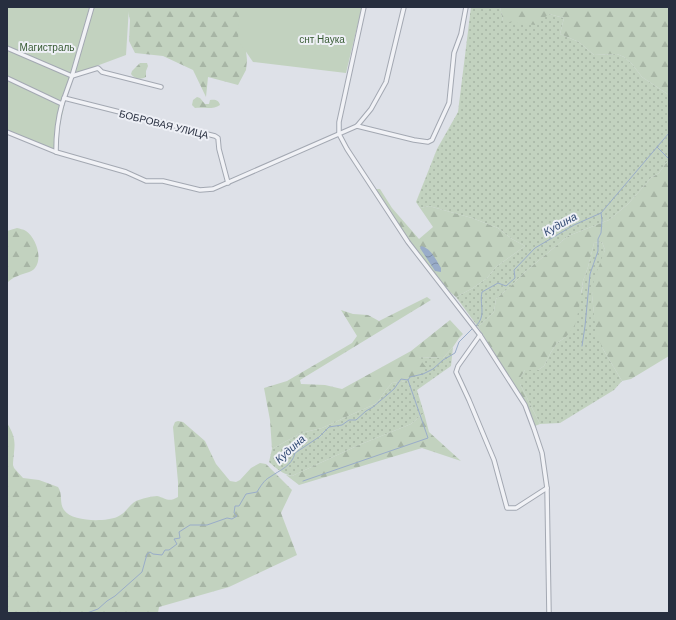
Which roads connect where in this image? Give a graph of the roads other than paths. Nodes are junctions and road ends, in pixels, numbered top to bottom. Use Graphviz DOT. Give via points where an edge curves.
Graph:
graph roads {
  1 [pos="92,7"];
  2 [pos="364,7"];
  3 [pos="404,7"];
  4 [pos="466,7"];
  5 [pos="7,48"];
  6 [pos="72,76"];
  7 [pos="7,78"];
  8 [pos="161,87"];
  9 [pos="64,98"];
  10 [pos="62,104"];
  11 [pos="357,126"];
  12 [pos="7,132"];
  13 [pos="339,134"];
  14 [pos="56,152"];
  15 [pos="228,183"];
  16 [pos="480,335"];
  17 [pos="547,488"];
  18 [pos="549,613"];
  1 -- 6 [label="street"];
  2 -- 13 [label="street" via="339,122"];
  3 -- 11 [label="street" via="386,82 371,109"];
  4 -- 11 [label="street" via="454,53 449,102 432,140 414,140"];
  5 -- 6 [label="street"];
  6 -- 8 [label="street" via="98,68 102,72"];
  6 -- 9 [label="street"];
  7 -- 10 [label="street"];
  9 -- 10 [label="street"];
  9 -- 15 [label="street, БОБРОВАЯ УЛИЦА" via="215,136 218,138"];
  10 -- 14 [label="street" via="56,132"];
  11 -- 13 [label="street"];
  12 -- 14 [label="street"];
  13 -- 15 [label="street"];
  13 -- 16 [label="street" via="408,242"];
  14 -- 15 [label="street" via="126,172 146,181 163,181 207,191"];
  16 -- 17 [label="street" via="525,405 542,453"];
  16 -- 17 [label="street" via="456,372 494,460 507,508 516,508"];
  17 -- 18 [label="street"];
}
